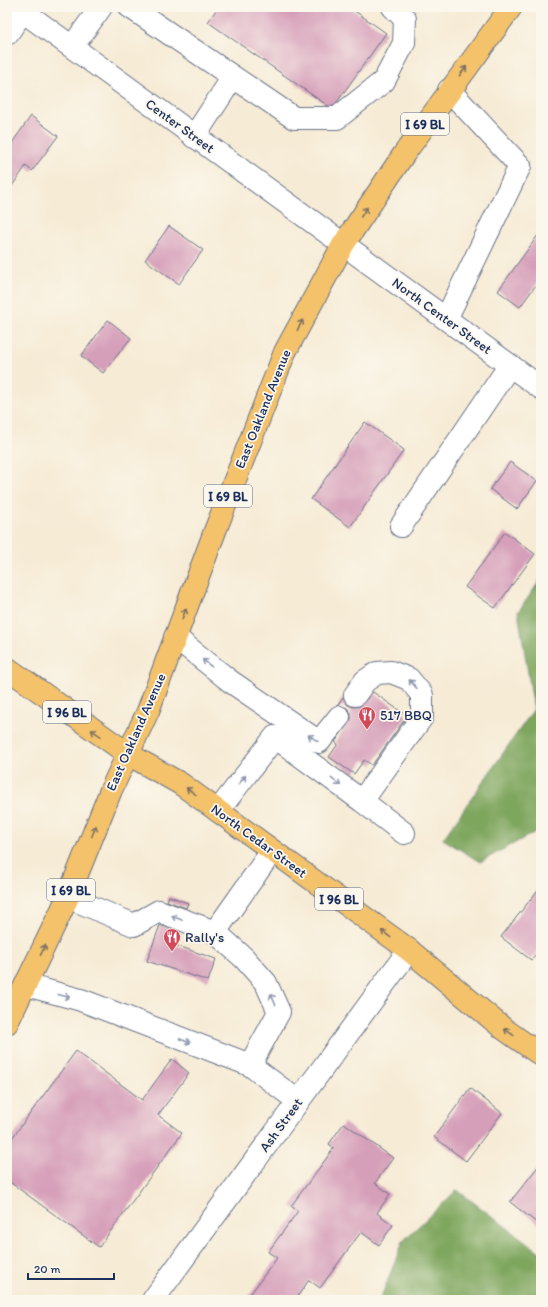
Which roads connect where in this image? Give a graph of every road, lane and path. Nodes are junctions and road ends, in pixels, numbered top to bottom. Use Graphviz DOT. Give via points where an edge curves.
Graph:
graph roads {
  1 [pos="101,7"];
  2 [pos="130,7"];
  3 [pos="393,7"];
  4 [pos="511,7"];
  5 [pos="20,9"];
  6 [pos="7,34"];
  7 [pos="72,46"];
  8 [pos="233,77"];
  9 [pos="449,90"];
  10 [pos="194,137"];
  11 [pos="343,244"];
  12 [pos="446,319"];
  13 [pos="510,365"];
  14 [pos="541,388"];
  15 [pos="400,526"];
  16 [pos="175,637"];
  17 [pos="7,668"];
  18 [pos="355,696"];
  19 [pos="339,717"];
  20 [pos="128,754"];
  21 [pos="362,801"];
  22 [pos="218,811"];
  23 [pos="404,833"];
  24 [pos="272,851"];
  25 [pos="68,897"];
  26 [pos="214,932"];
  27 [pos="409,950"];
  28 [pos="26,986"];
  29 [pos="7,1023"];
  30 [pos="541,1055"];
  31 [pos="250,1065"];
  32 [pos="298,1101"];
  33 [pos="153,1300"];
  1 -- 7 [label="street"];
  2 -- 8 [label="street"];
  3 -- 8 [label="street" via="405,19 404,43 384,81 337,118 294,118"];
  9 -- 4 [label="main road, East Oakland Avenue / I 69 BL, one-way"];
  5 -- 6 [label="street"];
  5 -- 7 [label="street, Center Street"];
  7 -- 10 [label="street, Center Street"];
  8 -- 10 [label="street"];
  11 -- 9 [label="main road, East Oakland Avenue / I 69 BL, one-way"];
  9 -- 12 [label="street" via="520,166"];
  10 -- 11 [label="street, Center Street"];
  11 -- 12 [label="street, North Center Street"];
  16 -- 11 [label="main road, East Oakland Avenue / I 69 BL, one-way" via="285,352"];
  12 -- 13 [label="street, North Center Street"];
  13 -- 14 [label="street, North Center Street"];
  13 -- 15 [label="street"];
  19 -- 16 [label="street, one-way" via="319,742 230,681"];
  16 -- 20 [label="main road, East Oakland Avenue / I 69 BL" via="148,711"];
  20 -- 17 [label="main road, North Cedar Street / I 96 BL, one-way"];
  21 -- 18 [label="street, one-way" via="422,717 422,695 409,679 391,672 377,673 365,681"];
  22 -- 20 [label="main road, North Cedar Street / I 96 BL, one-way" via="181,784"];
  25 -- 20 [label="main road, East Oakland Avenue / I 69 BL, one-way" via="110,790"];
  22 -- 21 [label="street, one-way" via="275,737"];
  21 -- 23 [label="street"];
  22 -- 24 [label="main road, North Cedar Street / I 96 BL"];
  24 -- 26 [label="street"];
  27 -- 24 [label="main road, North Cedar Street / I 96 BL, one-way"];
  26 -- 25 [label="street, one-way" via="159,911 134,925"];
  28 -- 25 [label="main road, East Oakland Avenue / I 69 BL, one-way"];
  31 -- 26 [label="street, one-way" via="279,1012 266,983 244,958"];
  30 -- 27 [label="main road, North Cedar Street / I 96 BL, one-way" via="504,1029"];
  27 -- 32 [label="street, Ash Street"];
  28 -- 29 [label="main road, East Oakland Avenue / I 69 BL"];
  28 -- 31 [label="street, one-way" via="81,1000"];
  31 -- 32 [label="street"];
  32 -- 33 [label="street, Ash Street"];
}
